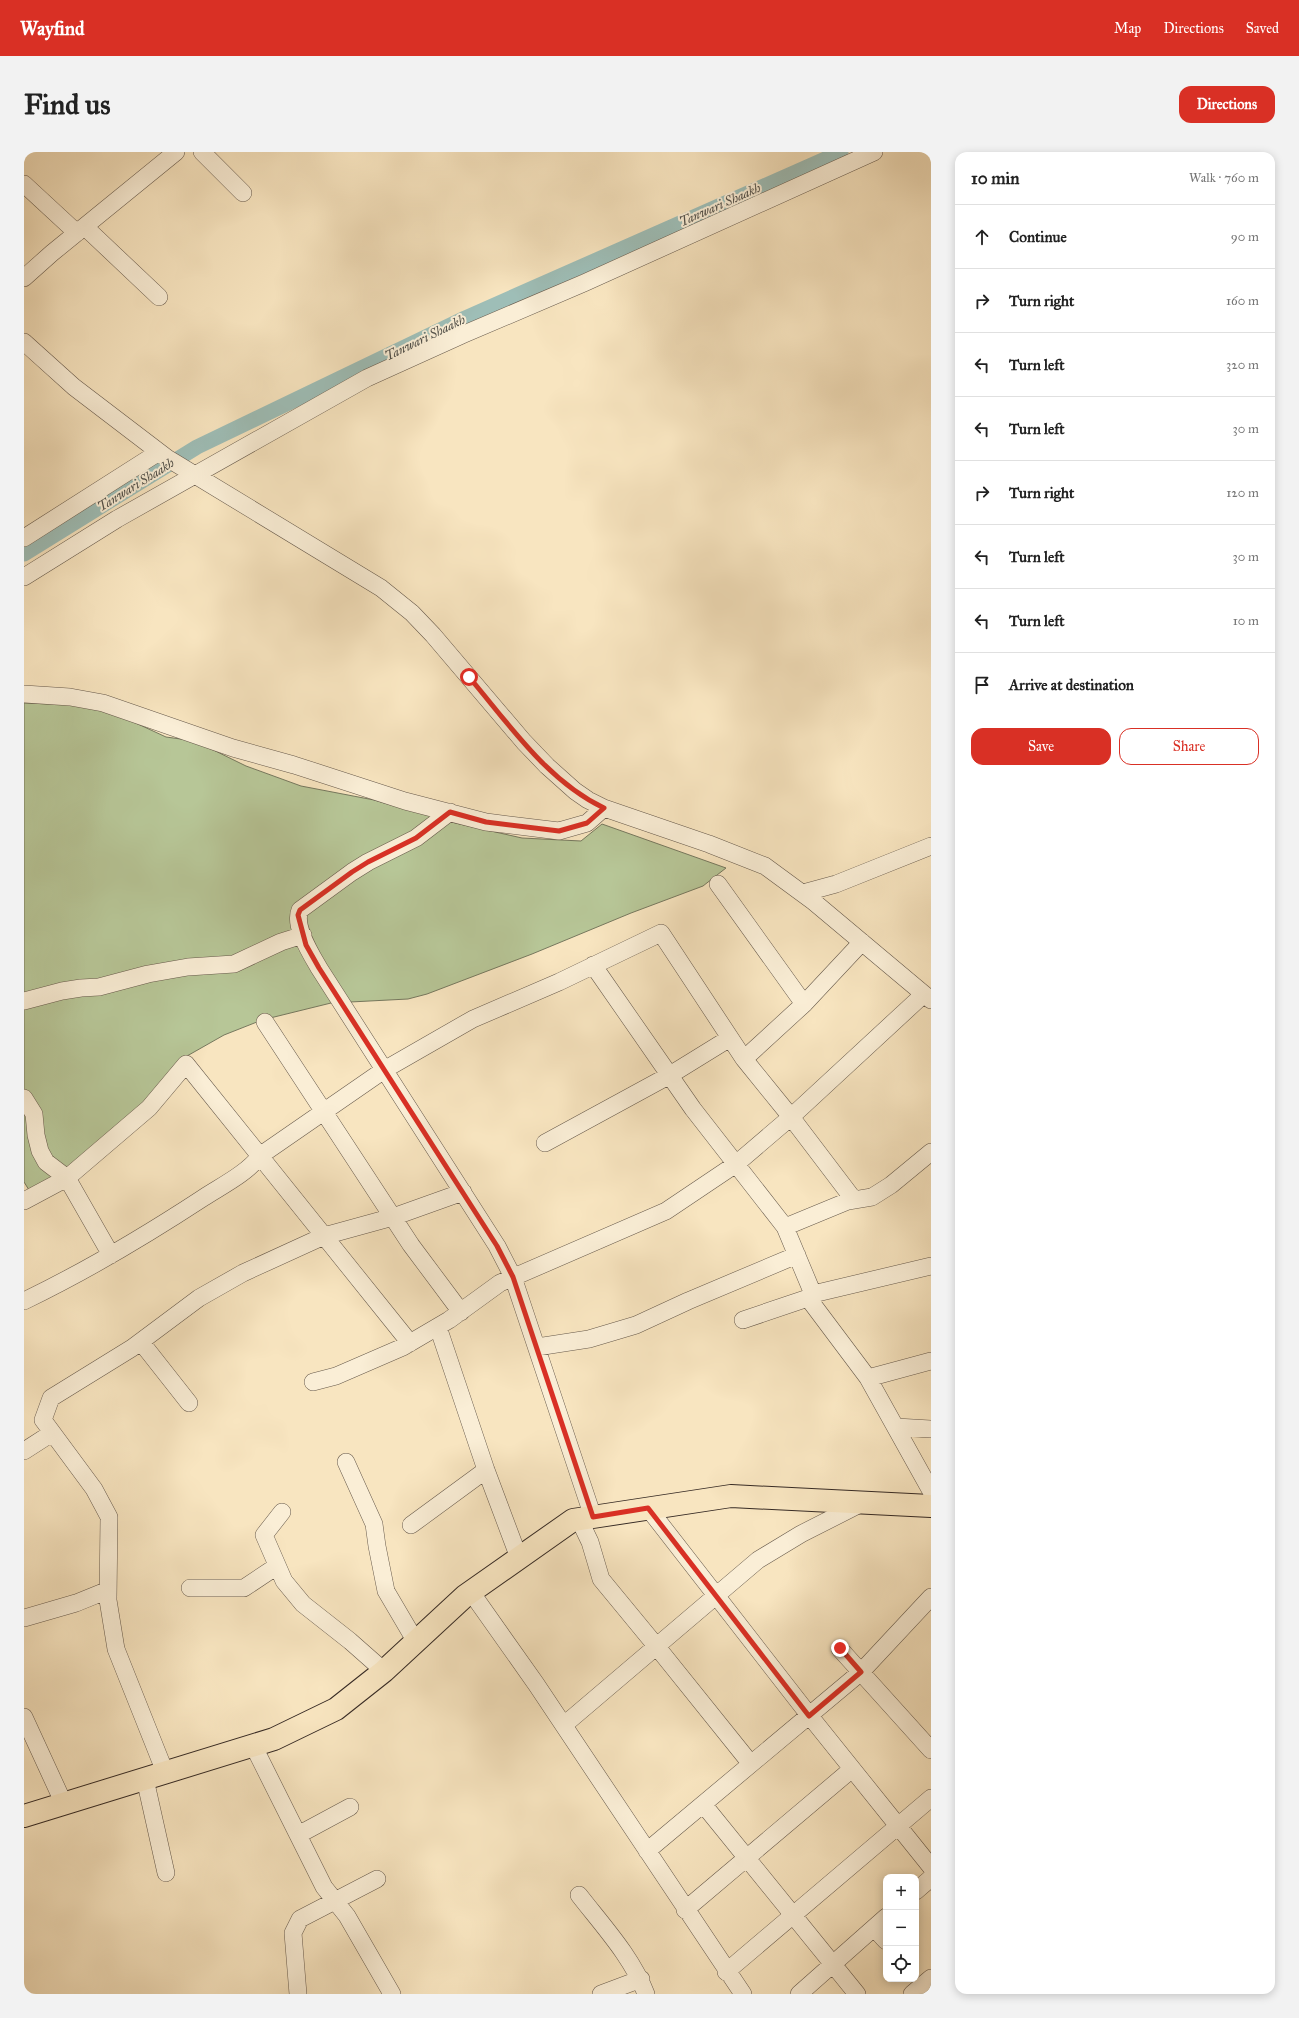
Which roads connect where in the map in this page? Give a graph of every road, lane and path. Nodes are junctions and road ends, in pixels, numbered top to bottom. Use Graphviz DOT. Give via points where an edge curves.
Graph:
graph roads {
  1 [pos="176,152"];
  2 [pos="202,152"];
  3 [pos="874,152"];
  4 [pos="24,184"];
  5 [pos="243,193"];
  6 [pos="81,230"];
  7 [pos="24,278"];
  8 [pos="159,296"];
  9 [pos="24,342"];
  10 [pos="163,455"];
  11 [pos="191,472"];
  12 [pos="24,538"];
  13 [pos="24,577"];
  14 [pos="24,694"];
  15 [pos="604,808"];
  16 [pos="450,812"];
  17 [pos="931,846"];
  18 [pos="718,884"];
  19 [pos="803,893"];
  20 [pos="303,935"];
  21 [pos="862,942"];
  22 [pos="593,965"];
  23 [pos="927,997"];
  24 [pos="24,1001"];
  25 [pos="804,1004"];
  26 [pos="265,1022"];
  27 [pos="730,1038"];
  28 [pos="744,1059"];
  29 [pos="384,1070"];
  30 [pos="670,1075"];
  31 [pos="24,1098"];
  32 [pos="323,1112"];
  33 [pos="792,1117"];
  34 [pos="545,1143"];
  35 [pos="931,1152"];
  36 [pos="260,1156"];
  37 [pos="736,1164"];
  38 [pos="67,1178"];
  39 [pos="463,1192"];
  40 [pos="854,1200"];
  41 [pos="24,1201"];
  42 [pos="393,1217"];
  43 [pos="785,1227"];
  44 [pos="324,1236"];
  45 [pos="111,1255"];
  46 [pos="797,1255"];
  47 [pos="931,1266"];
  48 [pos="513,1277"];
  49 [pos="811,1296"];
  50 [pos="24,1301"];
  51 [pos="461,1312"];
  52 [pos="743,1320"];
  53 [pos="438,1327"];
  54 [pos="141,1342"];
  55 [pos="410,1343"];
  56 [pos="537,1347"];
  57 [pos="931,1361"];
  58 [pos="868,1378"];
  59 [pos="313,1382"];
  60 [pos="189,1404"];
  61 [pos="896,1427"];
  62 [pos="931,1429"];
  63 [pos="52,1432"];
  64 [pos="24,1451"];
  65 [pos="346,1462"];
  66 [pos="486,1470"];
  67 [pos="931,1491"];
  68 [pos="864,1502"];
  69 [pos="931,1506"];
  70 [pos="648,1508"];
  71 [pos="282,1512"];
  72 [pos="586,1518"];
  73 [pos="411,1525"];
  74 [pos="519,1558"];
  75 [pos="277,1566"];
  76 [pos="190,1588"];
  77 [pos="108,1590"];
  78 [pos="471,1592"];
  79 [pos="717,1597"];
  80 [pos="931,1597"];
  81 [pos="24,1618"];
  82 [pos="416,1642"];
  83 [pos="657,1647"];
  84 [pos="840,1648"];
  85 [pos="384,1671"];
  86 [pos="861,1672"];
  87 [pos="809,1716"];
  88 [pos="24,1717"];
  89 [pos="564,1725"];
  90 [pos="253,1745"];
  91 [pos="931,1750"];
  92 [pos="750,1764"];
  93 [pos="852,1769"];
  94 [pos="155,1775"];
  95 [pos="931,1798"];
  96 [pos="64,1804"];
  97 [pos="703,1804"];
  98 [pos="350,1807"];
  99 [pos="24,1816"];
  100 [pos="898,1826"];
  101 [pos="298,1835"];
  102 [pos="646,1851"];
  103 [pos="746,1858"];
  104 [pos="931,1867"];
  105 [pos="166,1873"];
  106 [pos="931,1878"];
  107 [pos="377,1879"];
  108 [pos="919,1888"];
  109 [pos="579,1895"];
  110 [pos="335,1901"];
  111 [pos="685,1910"];
  112 [pos="793,1916"];
  113 [pos="880,1923"];
  114 [pos="833,1964"];
  115 [pos="726,1972"];
  116 [pos="643,1986"];
  117 [pos="298,1994"];
  118 [pos="392,1994"];
  119 [pos="601,1994"];
  120 [pos="741,1994"];
  121 [pos="799,1994"];
  122 [pos="857,1994"];
  1 -- 6 [label="street"];
  2 -- 5 [label="street"];
  3 -- 11 [label="street" via="367,378"];
  4 -- 6 [label="street"];
  6 -- 7 [label="street"];
  6 -- 8 [label="street"];
  9 -- 10 [label="street" via="74,387"];
  10 -- 11 [label="street"];
  10 -- 12 [label="street"];
  11 -- 13 [label="street"];
  11 -- 15 [label="street" via="381,588 412,613 547,766 588,800"];
  14 -- 16 [label="street" via="70,697 103,703 233,748 405,801"];
  15 -- 16 [label="street" via="587,823 559,831 486,822"];
  15 -- 19 [label="street" via="766,866"];
  16 -- 20 [label="street" via="416,838 352,872 300,910 298,915"];
  17 -- 19 [label="street" via="836,884"];
  18 -- 25 [label="street"];
  19 -- 21 [label="street"];
  20 -- 24 [label="street" via="281,942 234,964 161,972"];
  20 -- 29 [label="street" via="319,968"];
  21 -- 23 [label="street"];
  21 -- 25 [label="street"];
  22 -- 27 [label="street" via="661,933"];
  22 -- 29 [label="street" via="473,1019"];
  22 -- 30 [label="street"];
  23 -- 33 [label="street"];
  25 -- 28 [label="street"];
  26 -- 32 [label="street"];
  27 -- 28 [label="street"];
  27 -- 30 [label="street"];
  28 -- 33 [label="street"];
  29 -- 32 [label="street"];
  29 -- 39 [label="street"];
  30 -- 34 [label="street"];
  30 -- 37 [label="street"];
  31 -- 38 [label="street" via="34,1114 40,1151 46,1162"];
  32 -- 36 [label="street"];
  32 -- 42 [label="street"];
  33 -- 37 [label="street"];
  33 -- 40 [label="street"];
  35 -- 40 [label="street" via="872,1197"];
  36 -- 38 [label="street" via="186,1064 149,1108"];
  36 -- 44 [label="street"];
  36 -- 45 [label="street" via="247,1170"];
  37 -- 43 [label="street"];
  37 -- 48 [label="street" via="666,1211"];
  38 -- 41 [label="street"];
  38 -- 45 [label="street"];
  39 -- 42 [label="street"];
  39 -- 48 [label="street"];
  40 -- 43 [label="street"];
  42 -- 44 [label="street"];
  42 -- 51 [label="street"];
  43 -- 46 [label="street"];
  44 -- 54 [label="street" via="237,1276 199,1298"];
  44 -- 55 [label="street"];
  45 -- 50 [label="street"];
  46 -- 49 [label="street"];
  46 -- 56 [label="street" via="636,1325 590,1339"];
  47 -- 49 [label="street"];
  48 -- 51 [label="street" via="500,1283"];
  48 -- 56 [label="street"];
  49 -- 52 [label="street"];
  49 -- 58 [label="street"];
  51 -- 53 [label="street"];
  53 -- 55 [label="street"];
  53 -- 66 [label="street"];
  54 -- 60 [label="street"];
  54 -- 63 [label="street" via="51,1398 43,1420"];
  55 -- 59 [label="street" via="336,1376"];
  56 -- 72 [label="street"];
  57 -- 58 [label="street"];
  58 -- 61 [label="street"];
  61 -- 62 [label="street"];
  61 -- 67 [label="street"];
  63 -- 64 [label="street"];
  63 -- 77 [label="street" via="94,1489 109,1517"];
  65 -- 82 [label="street" via="374,1524 386,1591"];
  66 -- 73 [label="street"];
  66 -- 74 [label="street"];
  68 -- 69 [label="main road"];
  68 -- 70 [label="main road" via="731,1496"];
  68 -- 79 [label="street" via="801,1534 758,1560"];
  70 -- 72 [label="main road"];
  70 -- 79 [label="street"];
  71 -- 75 [label="street" via="264,1535"];
  72 -- 74 [label="main road" via="573,1520"];
  72 -- 83 [label="street" via="601,1579"];
  74 -- 78 [label="main road"];
  75 -- 76 [label="street" via="244,1588"];
  75 -- 85 [label="street" via="284,1581 303,1604"];
  77 -- 81 [label="street" via="76,1603"];
  77 -- 94 [label="street" via="116,1649"];
  78 -- 82 [label="main road"];
  78 -- 89 [label="street"];
  79 -- 83 [label="street"];
  79 -- 87 [label="street"];
  80 -- 86 [label="street"];
  82 -- 85 [label="main road"];
  83 -- 89 [label="street"];
  83 -- 92 [label="street"];
  84 -- 86 [label="street"];
  85 -- 90 [label="main road" via="336,1709 274,1739"];
  86 -- 87 [label="street"];
  86 -- 91 [label="street"];
  87 -- 92 [label="street"];
  87 -- 93 [label="street"];
  88 -- 96 [label="street"];
  89 -- 102 [label="street"];
  90 -- 94 [label="main road"];
  90 -- 101 [label="street"];
  92 -- 97 [label="street"];
  93 -- 100 [label="street"];
  93 -- 103 [label="street"];
  94 -- 96 [label="main road"];
  94 -- 105 [label="street"];
  95 -- 100 [label="street"];
  96 -- 99 [label="main road"];
  97 -- 102 [label="street"];
  97 -- 103 [label="street"];
  98 -- 101 [label="street"];
  100 -- 104 [label="street"];
  100 -- 112 [label="street"];
  101 -- 110 [label="street" via="324,1887"];
  102 -- 111 [label="street"];
  103 -- 111 [label="street"];
  103 -- 112 [label="street"];
  106 -- 108 [label="street"];
  107 -- 110 [label="street"];
  109 -- 116 [label="street" via="618,1945"];
  110 -- 117 [label="street" via="300,1919 293,1933"];
  110 -- 118 [label="street" via="347,1916"];
  111 -- 115 [label="street"];
  112 -- 114 [label="street"];
  112 -- 115 [label="street"];
  113 -- 114 [label="street"];
  114 -- 121 [label="street"];
  114 -- 122 [label="street"];
  115 -- 120 [label="street"];
  116 -- 119 [label="street"];
}
